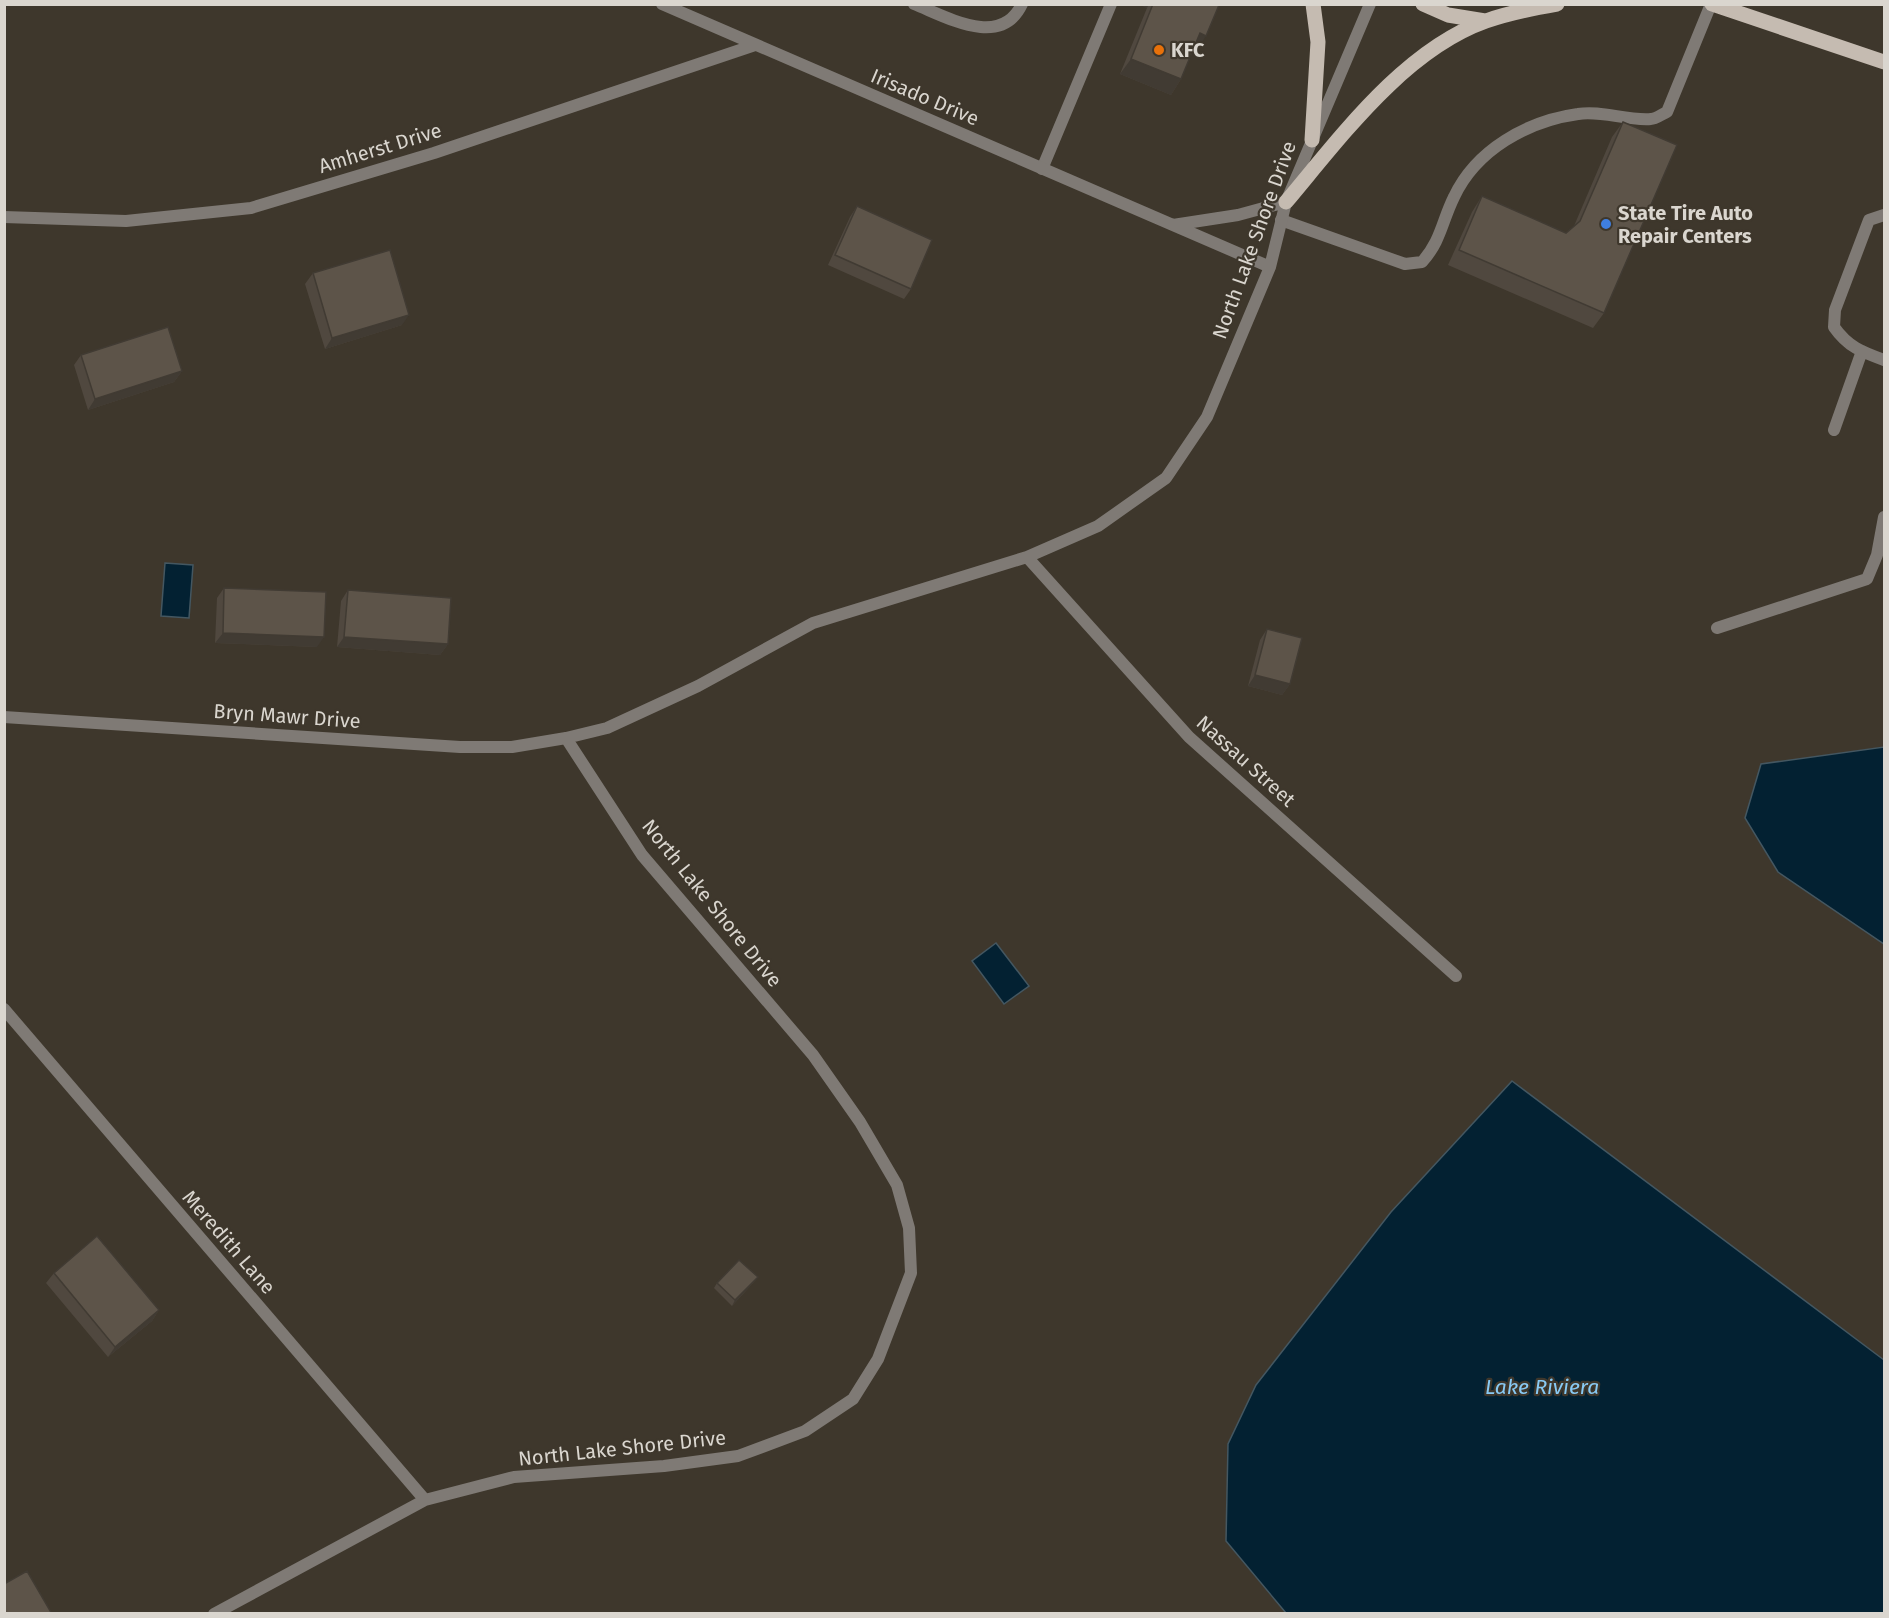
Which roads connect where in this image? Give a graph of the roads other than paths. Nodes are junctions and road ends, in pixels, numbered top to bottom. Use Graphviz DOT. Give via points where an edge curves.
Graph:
graph roads {
  1 [pos="915,4"];
  2 [pos="1022,4"];
  3 [pos="1111,4"];
  4 [pos="1313,4"];
  5 [pos="1370,4"];
  6 [pos="1423,4"];
  7 [pos="1557,4"];
  8 [pos="1712,4"];
  9 [pos="668,6"];
  10 [pos="1485,21"];
  11 [pos="755,45"];
  12 [pos="1884,62"];
  13 [pos="1312,140"];
  14 [pos="1042,169"];
  15 [pos="1286,202"];
  16 [pos="1884,215"];
  17 [pos="4,218"];
  18 [pos="1281,220"];
  19 [pos="1172,225"];
  20 [pos="1270,267"];
  21 [pos="1862,351"];
  22 [pos="1884,360"];
  23 [pos="1834,430"];
  24 [pos="1884,517"];
  25 [pos="1027,557"];
  26 [pos="1717,628"];
  27 [pos="4,717"];
  28 [pos="566,738"];
  29 [pos="1456,976"];
  30 [pos="4,1009"];
  31 [pos="424,1500"];
  32 [pos="214,1614"];
  1 -- 2 [label="street" via="974,28 997,27 1017,16"];
  3 -- 14 [label="street"];
  4 -- 13 [label="main road" via="1318,42"];
  5 -- 13 [label="street, North Lake Shore Drive"];
  6 -- 10 [label="main road" via="1448,15"];
  7 -- 10 [label="main road"];
  8 -- 12 [label="main road"];
  8 -- 18 [label="street" via="1667,112 1653,119 1580,113 1523,129 1468,171 1434,249 1422,262 1405,264"];
  9 -- 11 [label="street, Irisado Drive"];
  10 -- 15 [label="main road" via="1434,49 1376,97"];
  11 -- 14 [label="street, Irisado Drive"];
  11 -- 17 [label="street, Amherst Drive" via="445,149 251,208 126,220"];
  13 -- 15 [label="street, North Lake Shore Drive"];
  14 -- 19 [label="street, Irisado Drive"];
  15 -- 18 [label="street, North Lake Shore Drive"];
  15 -- 19 [label="street" via="1238,215"];
  16 -- 21 [label="street" via="1869,220 1835,310 1833,327 1843,340"];
  18 -- 20 [label="street, North Lake Shore Drive"];
  19 -- 20 [label="street, Irisado Drive"];
  20 -- 25 [label="street, North Lake Shore Drive" via="1207,417 1166,478 1098,526"];
  21 -- 22 [label="street"];
  21 -- 23 [label="street"];
  24 -- 26 [label="street" via="1877,555 1867,579"];
  25 -- 28 [label="street, North Lake Shore Drive" via="813,623 698,686 607,728"];
  25 -- 29 [label="street, Nassau Street" via="1189,737"];
  27 -- 28 [label="street, Bryn Mawr Drive" via="460,747 512,747"];
  28 -- 31 [label="street, North Lake Shore Drive" via="642,855 813,1055 860,1122 897,1185 909,1228 910,1273 878,1359 853,1399 805,1431 738,1456 664,1466 514,1477"];
  30 -- 31 [label="street, Meredith Lane"];
  31 -- 32 [label="street, North Lake Shore Drive"];
}
